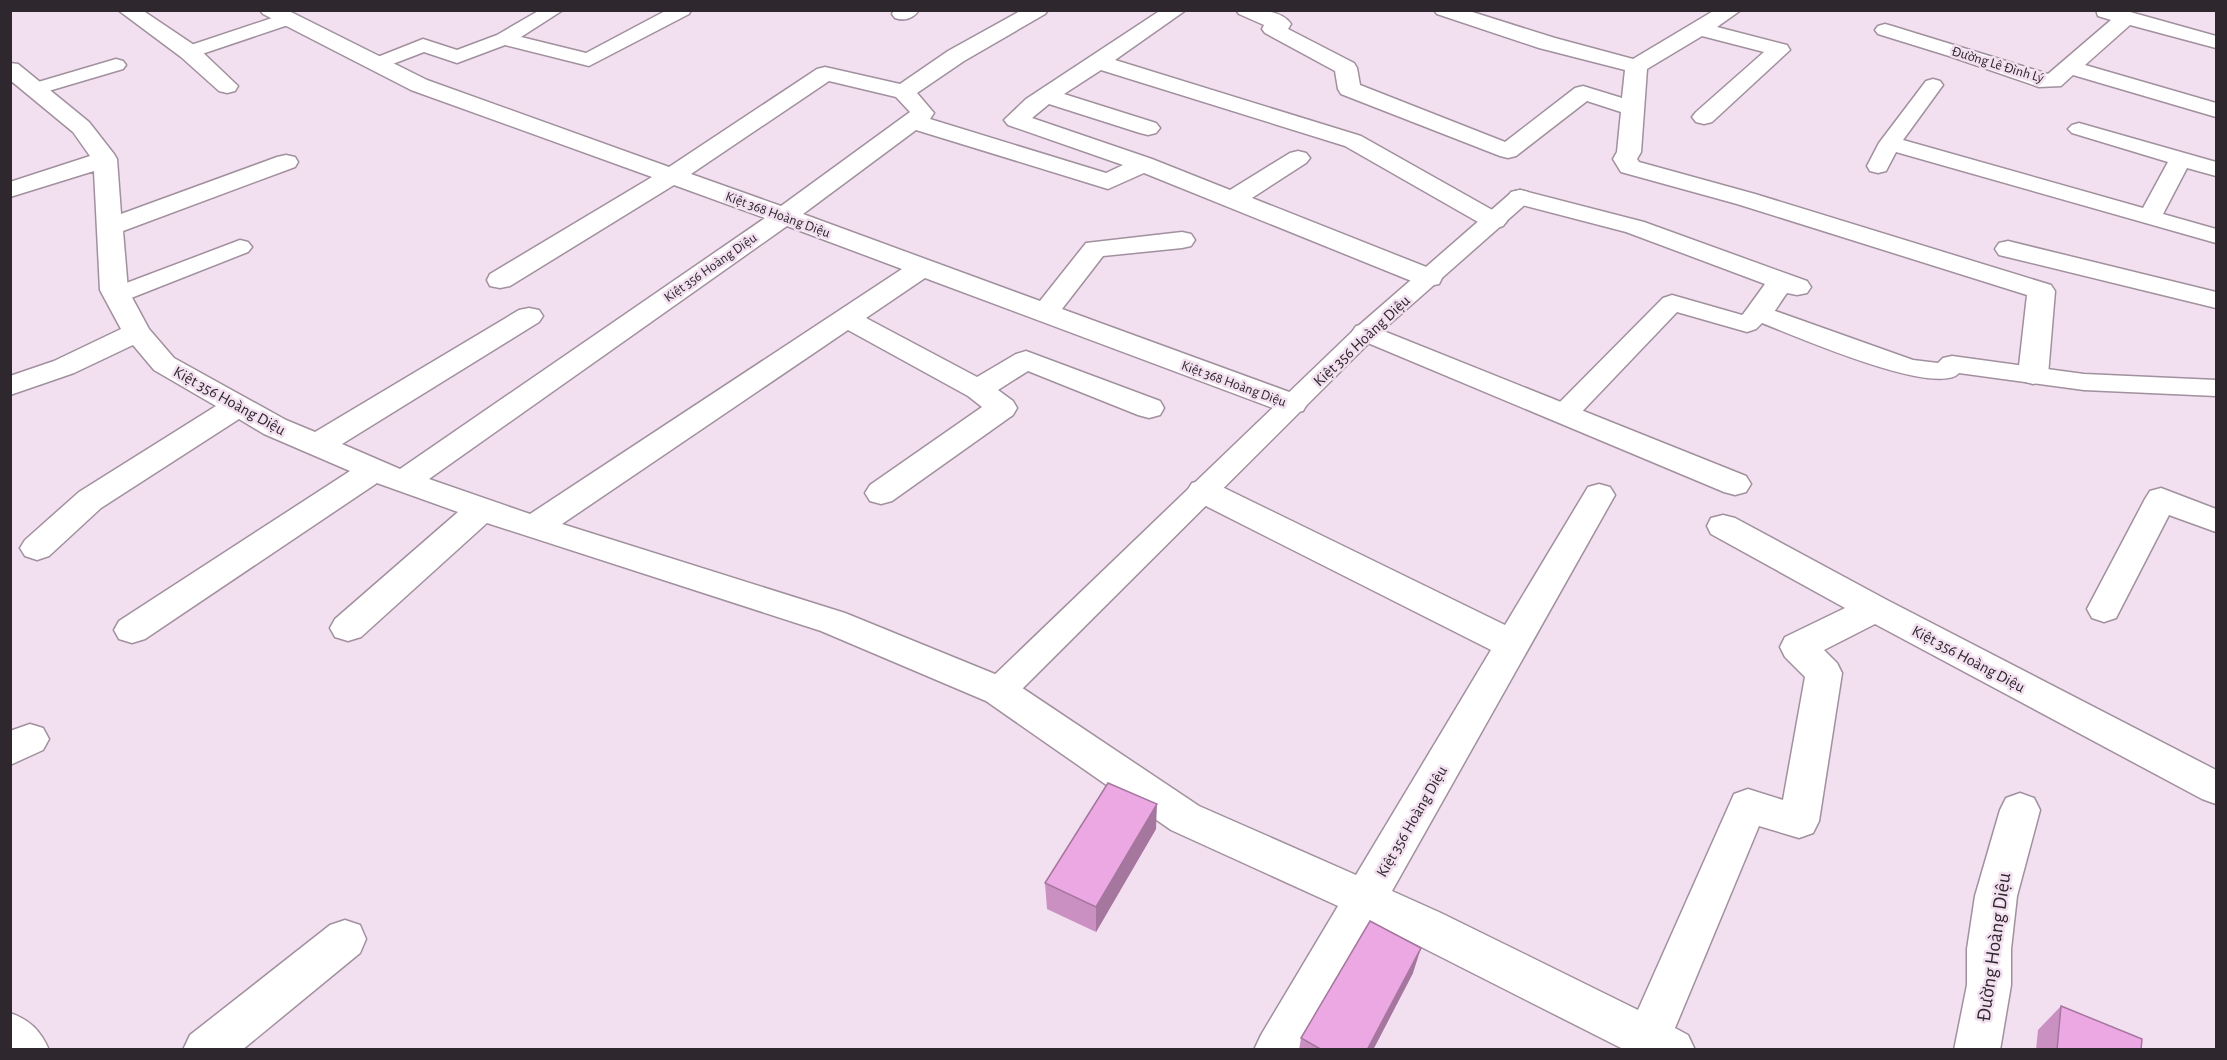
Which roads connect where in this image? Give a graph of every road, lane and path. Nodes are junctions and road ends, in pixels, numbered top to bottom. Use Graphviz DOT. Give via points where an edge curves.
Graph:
graph roads {
  1 [pos="128,10"];
  2 [pos="554,10"];
  3 [pos="682,10"];
  4 [pos="1038,10"];
  5 [pos="1176,10"];
  6 [pos="1246,10"];
  7 [pos="1444,10"];
  8 [pos="1731,10"];
  9 [pos="2100,10"];
  10 [pos="278,15"];
  11 [pos="2126,18"];
  12 [pos="1700,29"];
  13 [pos="1885,30"];
  14 [pos="504,39"];
  15 [pos="2217,42"];
  16 [pos="189,52"];
  17 [pos="1099,62"];
  18 [pos="377,64"];
  19 [pos="116,65"];
  20 [pos="1636,66"];
  21 [pos="2068,67"];
  22 [pos="23,79"];
  23 [pos="1933,85"];
  24 [pos="227,86"];
  25 [pos="904,92"];
  26 [pos="1047,96"];
  27 [pos="1633,108"];
  28 [pos="2217,110"];
  29 [pos="1704,117"];
  30 [pos="912,121"];
  31 [pos="1148,128"];
  32 [pos="2079,129"];
  33 [pos="1890,143"];
  34 [pos="1298,158"];
  35 [pos="105,159"];
  36 [pos="2181,159"];
  37 [pos="286,162"];
  38 [pos="1143,164"];
  39 [pos="1878,166"];
  40 [pos="2217,169"];
  41 [pos="673,175"];
  42 [pos="10,190"];
  43 [pos="1520,197"];
  44 [pos="1232,200"];
  45 [pos="784,216"];
  46 [pos="2150,217"];
  47 [pos="1494,221"];
  48 [pos="110,227"];
  49 [pos="2217,236"];
  50 [pos="1182,240"];
  51 [pos="240,247"];
  52 [pos="923,267"];
  53 [pos="1429,278"];
  54 [pos="2003,278"];
  55 [pos="500,280"];
  56 [pos="117,295"];
  57 [pos="2217,300"];
  58 [pos="1046,312"];
  59 [pos="1758,313"];
  60 [pos="529,316"];
  61 [pos="846,318"];
  62 [pos="137,332"];
  63 [pos="1366,332"];
  64 [pos="2033,375"];
  65 [pos="10,386"];
  66 [pos="2217,388"];
  67 [pos="978,389"];
  68 [pos="1292,404"];
  69 [pos="238,406"];
  70 [pos="1149,408"];
  71 [pos="1564,414"];
  72 [pos="317,445"];
  73 [pos="388,476"];
  74 [pos="1735,484"];
  75 [pos="1203,491"];
  76 [pos="881,493"];
  77 [pos="1599,495"];
  78 [pos="482,509"];
  79 [pos="2217,521"];
  80 [pos="1723,526"];
  81 [pos="534,527"];
  82 [pos="37,548"];
  83 [pos="1875,609"];
  84 [pos="2104,609"];
  85 [pos="348,628"];
  86 [pos="132,630"];
  87 [pos="1513,645"];
  88 [pos="999,691"];
  89 [pos="2217,788"];
  90 [pos="2020,810"];
  91 [pos="1367,898"];
  92 [pos="345,939"];
  93 [pos="10,1034"];
  94 [pos="1660,1044"];
  95 [pos="26,1050"];
  96 [pos="206,1050"];
  97 [pos="1277,1050"];
  98 [pos="1977,1050"];
  1 -- 16 [label="street"];
  2 -- 14 [label="lane"];
  3 -- 14 [label="lane" via="589,60"];
  4 -- 25 [label="street" via="956,56"];
  5 -- 17 [label="street"];
  6 -- 27 [label="street" via="1281,24 1272,29 1346,68 1348,88 1509,152 1583,93"];
  7 -- 20 [label="street"];
  8 -- 12 [label="street"];
  9 -- 11 [label="street"];
  10 -- 16 [label="lane"];
  10 -- 18 [label="street, Kiệt 368 Hoàng Diệu"];
  11 -- 15 [label="street"];
  11 -- 21 [label="street, Đường Lê Đình Lý"];
  12 -- 20 [label="street"];
  12 -- 29 [label="street" via="1779,50"];
  13 -- 21 [label="street, Đường Lê Đình Lý" via="2039,80 2053,81"];
  14 -- 18 [label="lane" via="458,57 423,45"];
  16 -- 24 [label="street"];
  17 -- 26 [label="street"];
  17 -- 47 [label="street" via="1353,141"];
  18 -- 41 [label="street, Kiệt 368 Hoàng Diệu" via="418,85"];
  19 -- 22 [label="lane"];
  20 -- 27 [label="street"];
  21 -- 28 [label="street"];
  22 -- 35 [label="street" via="81,127"];
  23 -- 33 [label="lane"];
  25 -- 30 [label="street" via="923,113"];
  25 -- 41 [label="street" via="825,74"];
  26 -- 31 [label="street"];
  26 -- 38 [label="street" via="1016,120"];
  27 -- 54 [label="street" via="1625,159 1630,167"];
  30 -- 38 [label="street" via="1108,182"];
  30 -- 45 [label="street, Kiệt 356 Hoàng Diệu"];
  32 -- 36 [label="lane"];
  33 -- 39 [label="lane"];
  33 -- 46 [label="lane"];
  34 -- 44 [label="street"];
  35 -- 42 [label="street"];
  35 -- 48 [label="street, Kiệt 356 Hoàng Diệu"];
  36 -- 40 [label="lane"];
  36 -- 46 [label="lane"];
  37 -- 48 [label="street"];
  38 -- 44 [label="street"];
  41 -- 45 [label="street, Kiệt 368 Hoàng Diệu"];
  41 -- 55 [label="street"];
  43 -- 47 [label="lane, Kiệt 356 Hoàng Diệu"];
  43 -- 59 [label="street, Kiệt 356 Hoàng Diệu" via="1635,227 1789,284"];
  44 -- 53 [label="street"];
  45 -- 52 [label="street, Kiệt 368 Hoàng Diệu"];
  45 -- 73 [label="street, Kiệt 356 Hoàng Diệu"];
  46 -- 49 [label="lane"];
  47 -- 53 [label="lane, Kiệt 356 Hoàng Diệu"];
  48 -- 56 [label="street, Kiệt 356 Hoàng Diệu"];
  50 -- 58 [label="street" via="1095,249"];
  51 -- 56 [label="lane"];
  52 -- 58 [label="street, Kiệt 368 Hoàng Diệu"];
  52 -- 61 [label="street"];
  53 -- 63 [label="lane, Kiệt 356 Hoàng Diệu"];
  54 -- 57 [label="street" via="2009,240"];
  54 -- 64 [label="street" via="2041,291"];
  56 -- 62 [label="street, Kiệt 356 Hoàng Diệu"];
  58 -- 68 [label="street, Kiệt 368 Hoàng Diệu"];
  59 -- 64 [label="lane" via="1909,368 1946,372 1952,364"];
  59 -- 71 [label="lane" via="1747,324 1672,303"];
  60 -- 72 [label="street"];
  61 -- 67 [label="street"];
  61 -- 81 [label="street"];
  62 -- 65 [label="street" via="64,368"];
  62 -- 69 [label="street, Kiệt 356 Hoàng Diệu" via="164,364"];
  63 -- 68 [label="lane, Kiệt 356 Hoàng Diệu"];
  63 -- 71 [label="street"];
  64 -- 66 [label="lane" via="2084,382"];
  67 -- 70 [label="street" via="1026,360"];
  67 -- 76 [label="street" via="1002,408"];
  68 -- 75 [label="lane, Kiệt 356 Hoàng Diệu"];
  69 -- 72 [label="street, Kiệt 356 Hoàng Diệu"];
  69 -- 82 [label="street" via="90,500"];
  71 -- 74 [label="street"];
  72 -- 73 [label="street, Kiệt 356 Hoàng Diệu"];
  73 -- 78 [label="street, Kiệt 356 Hoàng Diệu"];
  73 -- 86 [label="street"];
  75 -- 87 [label="street"];
  75 -- 88 [label="lane, Kiệt 356 Hoàng Diệu"];
  77 -- 87 [label="street, Kiệt 356 Hoàng Diệu"];
  78 -- 81 [label="street, Kiệt 356 Hoàng Diệu"];
  78 -- 85 [label="street"];
  79 -- 84 [label="street" via="2162,499"];
  80 -- 83 [label="street, Kiệt 356 Hoàng Diệu"];
  81 -- 88 [label="street, Kiệt 356 Hoàng Diệu" via="833,622"];
  83 -- 89 [label="street, Kiệt 356 Hoàng Diệu"];
  83 -- 94 [label="street" via="1798,647 1824,673 1798,821 1748,806"];
  87 -- 91 [label="street, Kiệt 356 Hoàng Diệu"];
  88 -- 91 [label="street, Kiệt 356 Hoàng Diệu" via="1185,818"];
  90 -- 98 [label="street, Đường Hoàng Diệu" via="1996,896 1989,985"];
  91 -- 94 [label="street, Kiệt 356 Hoàng Diệu"];
  91 -- 97 [label="street, Kiệt 356 Hoàng Diệu"];
  92 -- 96 [label="street"];
  93 -- 95 [label="street"];
}
